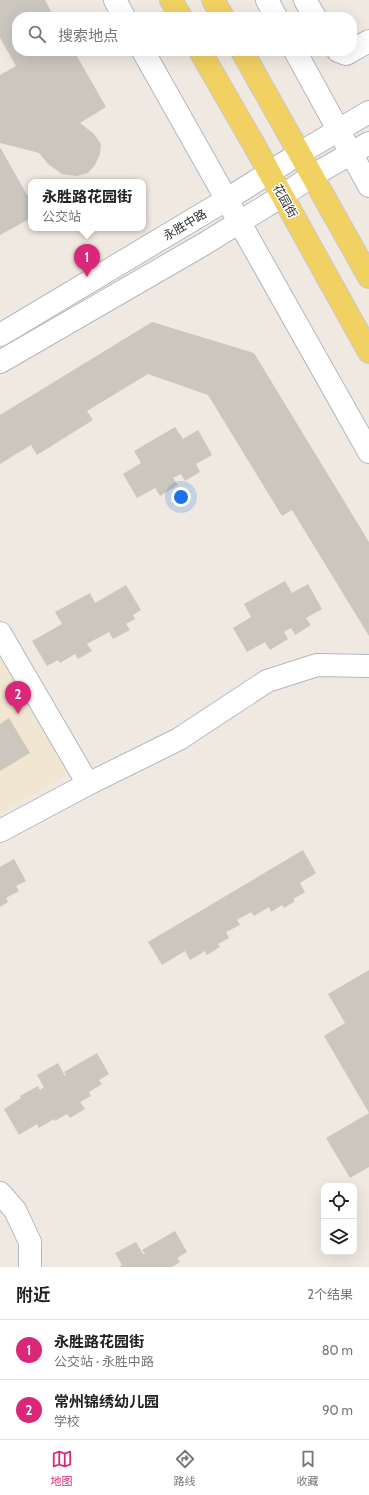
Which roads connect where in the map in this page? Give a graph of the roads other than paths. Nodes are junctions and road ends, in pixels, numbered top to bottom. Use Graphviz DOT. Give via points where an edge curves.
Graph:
graph roads {
  1 [pos="115,0"];
  2 [pos="171,0"];
  3 [pos="213,0"];
  4 [pos="267,0"];
  5 [pos="305,0"];
  6 [pos="121,12"];
  7 [pos="178,12"];
  8 [pos="220,12"];
  9 [pos="273,12"];
  10 [pos="312,12"];
  11 [pos="369,41"];
  12 [pos="357,48"];
  13 [pos="146,56"];
  14 [pos="203,56"];
  15 [pos="245,56"];
  16 [pos="298,56"];
  17 [pos="369,112"];
  18 [pos="339,130"];
  19 [pos="369,143"];
  20 [pos="300,153"];
  21 [pos="351,154"];
  22 [pos="270,173"];
  23 [pos="312,176"];
  24 [pos="369,186"];
  25 [pos="282,196"];
  26 [pos="226,200"];
  27 [pos="239,223"];
  28 [pos="369,277"];
  29 [pos="0,335"];
  30 [pos="369,352"];
  31 [pos="0,362"];
  32 [pos="369,452"];
  33 [pos="0,633"];
  34 [pos="369,666"];
  35 [pos="88,784"];
  36 [pos="0,831"];
  37 [pos="0,1193"];
  38 [pos="30,1267"];
  1 -- 6 [label="street"];
  2 -- 7 [label="main road"];
  3 -- 8 [label="main road"];
  4 -- 9 [label="street"];
  5 -- 10 [label="street"];
  11 -- 12 [label="street"];
  13 -- 26 [label="street"];
  14 -- 22 [label="main road, 花园街"];
  15 -- 20 [label="main road"];
  16 -- 18 [label="street"];
  17 -- 18 [label="street, 永胜中路"];
  18 -- 20 [label="street, 永胜中路"];
  18 -- 21 [label="street"];
  19 -- 21 [label="street"];
  20 -- 22 [label="street, 永胜中路"];
  20 -- 23 [label="main road"];
  21 -- 23 [label="street"];
  21 -- 24 [label="street"];
  22 -- 25 [label="main road, 花园街"];
  22 -- 26 [label="street, 永胜中路"];
  23 -- 25 [label="street"];
  23 -- 28 [label="main road"];
  25 -- 27 [label="street"];
  25 -- 30 [label="main road, 花园街"];
  26 -- 27 [label="street"];
  26 -- 29 [label="street, 永胜中路"];
  27 -- 31 [label="street"];
  27 -- 32 [label="street"];
  33 -- 35 [label="street"];
  34 -- 35 [label="street" via="317,665 267,680 179,739"];
  35 -- 36 [label="street"];
  37 -- 38 [label="street" via="15,1210 30,1242"];
}
